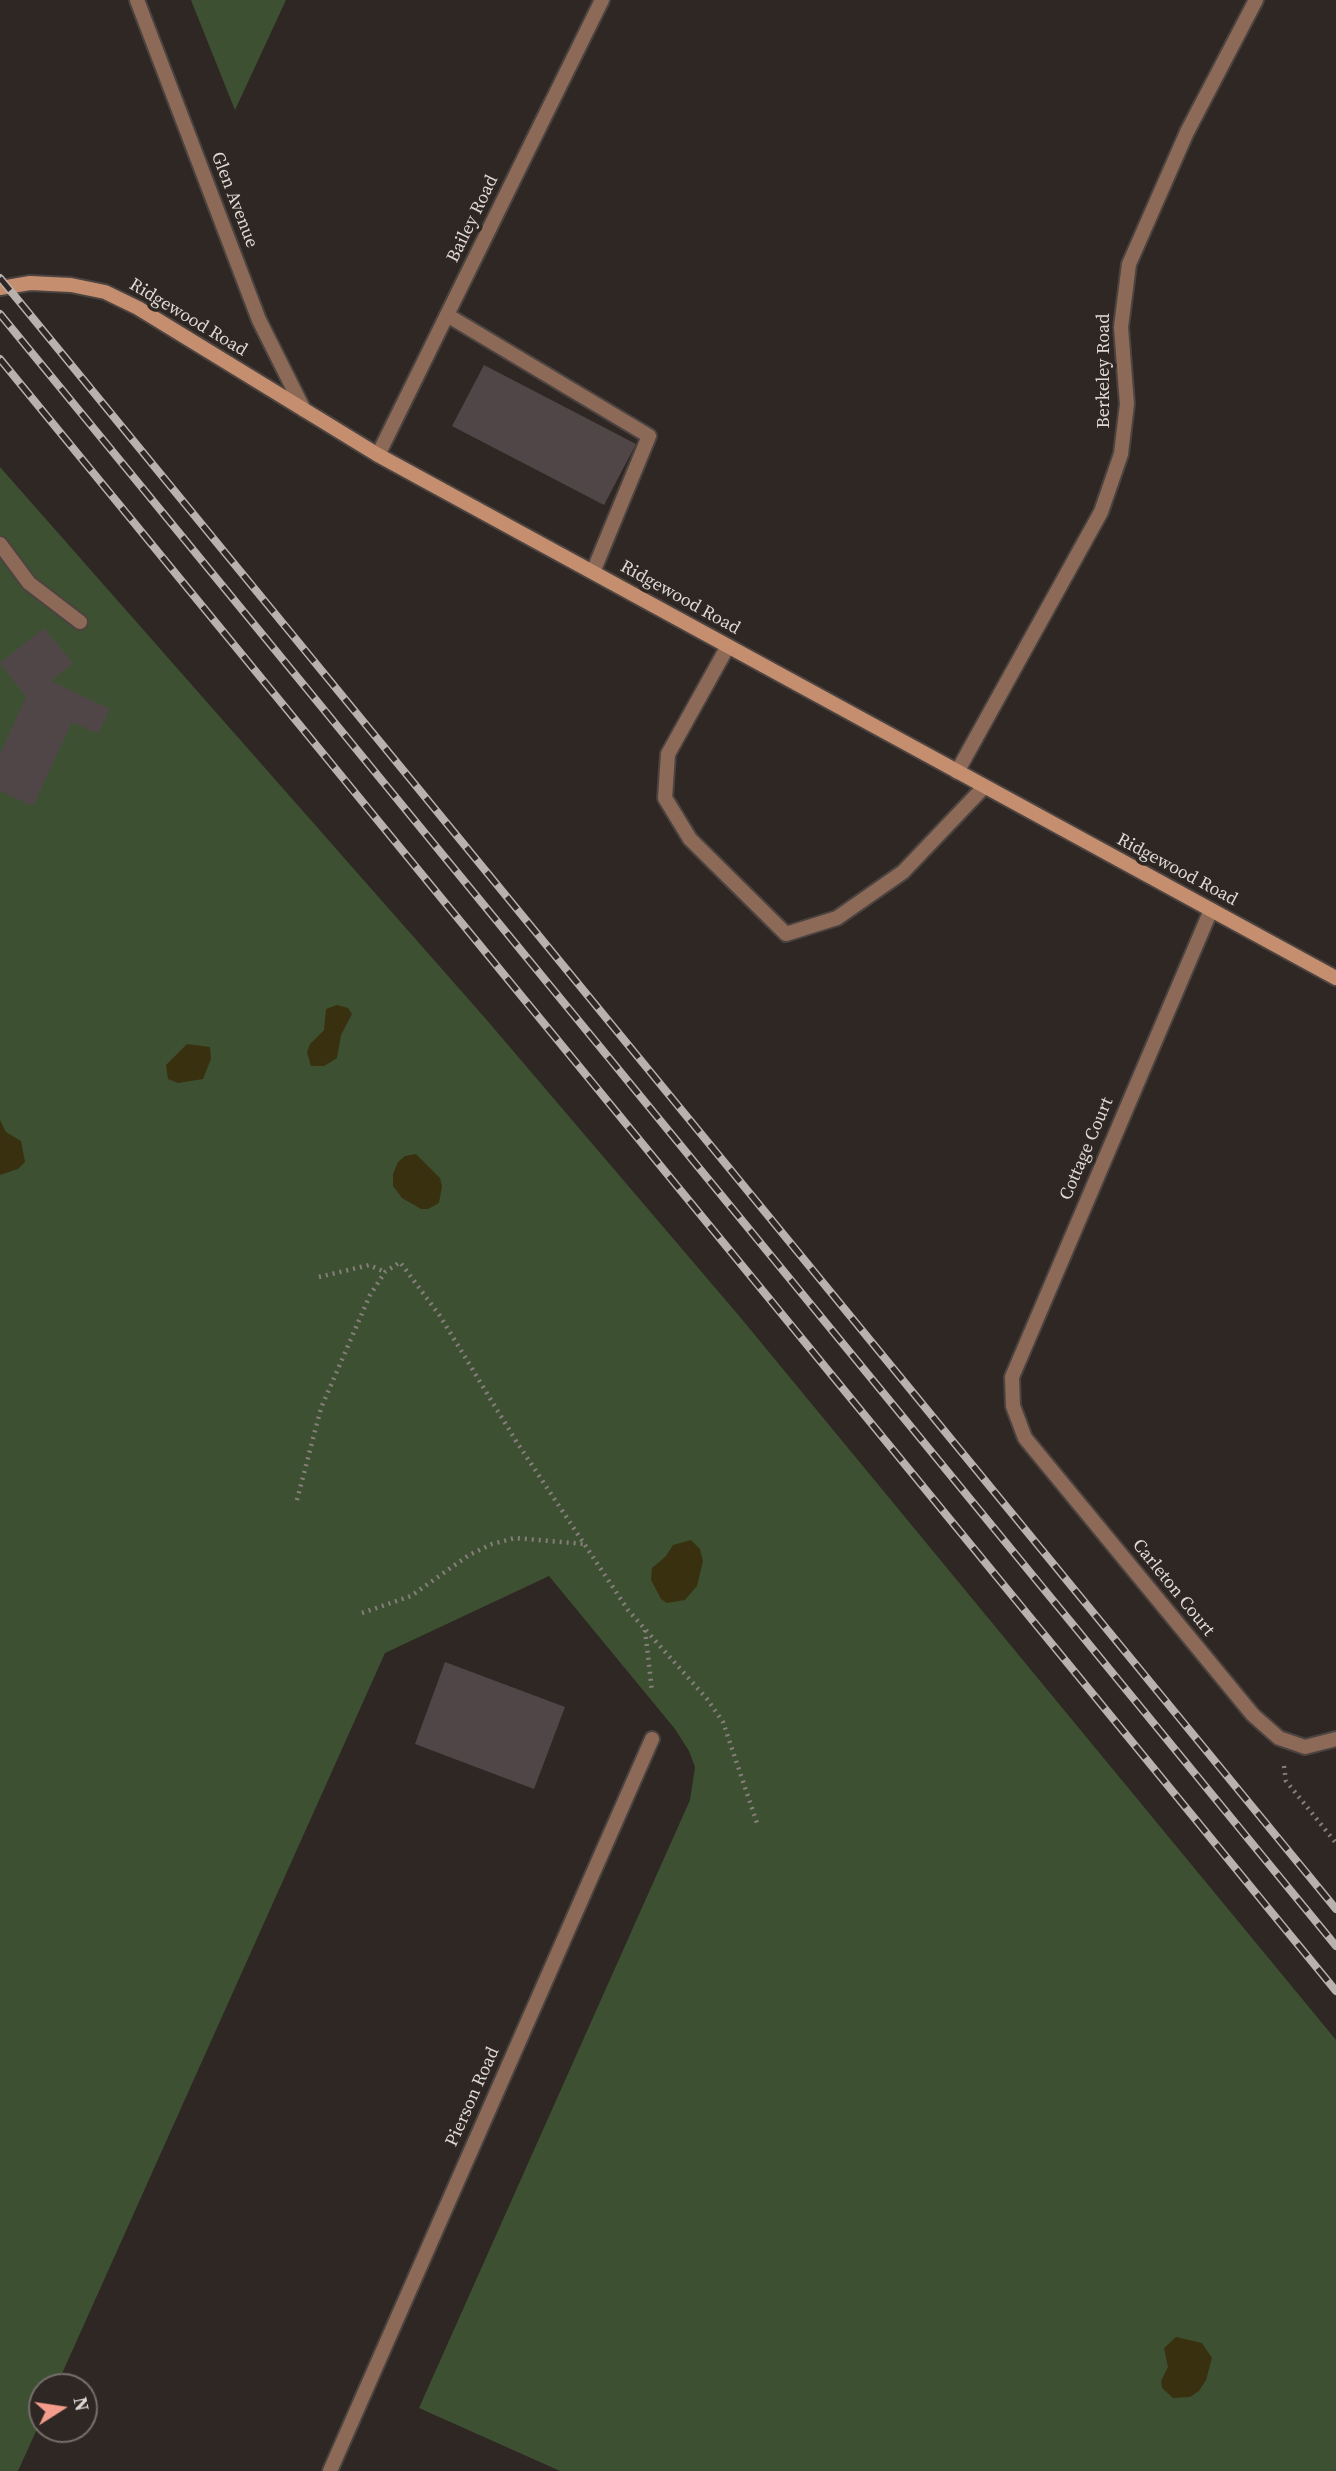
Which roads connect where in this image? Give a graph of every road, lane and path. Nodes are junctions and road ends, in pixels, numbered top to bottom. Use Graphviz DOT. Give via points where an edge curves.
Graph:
graph roads {
  1 [pos="137,0"];
  2 [pos="602,0"];
  3 [pos="1256,0"];
  4 [pos="0,288"];
  5 [pos="447,315"];
  6 [pos="304,410"];
  7 [pos="378,455"];
  8 [pos="0,544"];
  9 [pos="593,572"];
  10 [pos="79,622"];
  11 [pos="728,646"];
  12 [pos="957,772"];
  13 [pos="984,787"];
  14 [pos="1211,910"];
  15 [pos="1336,978"];
  16 [pos="386,1272"];
  17 [pos="319,1277"];
  18 [pos="1013,1406"];
  19 [pos="297,1500"];
  20 [pos="585,1544"];
  21 [pos="362,1613"];
  22 [pos="645,1629"];
  23 [pos="652,1691"];
  24 [pos="1279,1738"];
  25 [pos="652,1739"];
  26 [pos="1336,1739"];
  27 [pos="758,1826"];
  28 [pos="1336,1843"];
  29 [pos="330,2471"];
  1 -- 6 [label="street, Glen Avenue" via="260,320"];
  2 -- 5 [label="street, Bailey Road"];
  3 -- 12 [label="street, Berkeley Road" via="1187,132 1129,264 1121,327 1126,404 1123,441 1101,512"];
  4 -- 6 [label="street, Ridgewood Road" via="30,283 105,292"];
  5 -- 7 [label="street, Bailey Road"];
  5 -- 9 [label="street" via="649,436"];
  6 -- 7 [label="street, Ridgewood Road"];
  7 -- 9 [label="street, Ridgewood Road"];
  8 -- 10 [label="street" via="29,583"];
  9 -- 11 [label="street, Ridgewood Road"];
  11 -- 12 [label="street, Ridgewood Road"];
  11 -- 13 [label="street" via="668,754 665,798 691,839 786,934 837,918 903,873"];
  12 -- 13 [label="street, Ridgewood Road"];
  13 -- 14 [label="street, Ridgewood Road"];
  14 -- 15 [label="street, Ridgewood Road"];
  14 -- 18 [label="street, Cottage Court" via="1012,1377"];
  16 -- 17 [label="path" via="369,1265"];
  16 -- 19 [label="path" via="370,1295 321,1408"];
  16 -- 20 [label="path" via="400,1262 417,1284"];
  18 -- 24 [label="street, Carleton Court" via="1025,1438 1253,1716"];
  20 -- 21 [label="path" via="515,1538 492,1544 411,1596"];
  20 -- 22 [label="path"];
  22 -- 23 [label="path"];
  22 -- 27 [label="path" via="723,1722"];
  24 -- 26 [label="street, Carleton Court" via="1305,1747"];
  24 -- 28 [label="path" via="1286,1781"];
  25 -- 29 [label="street, Pierson Road"];
}
